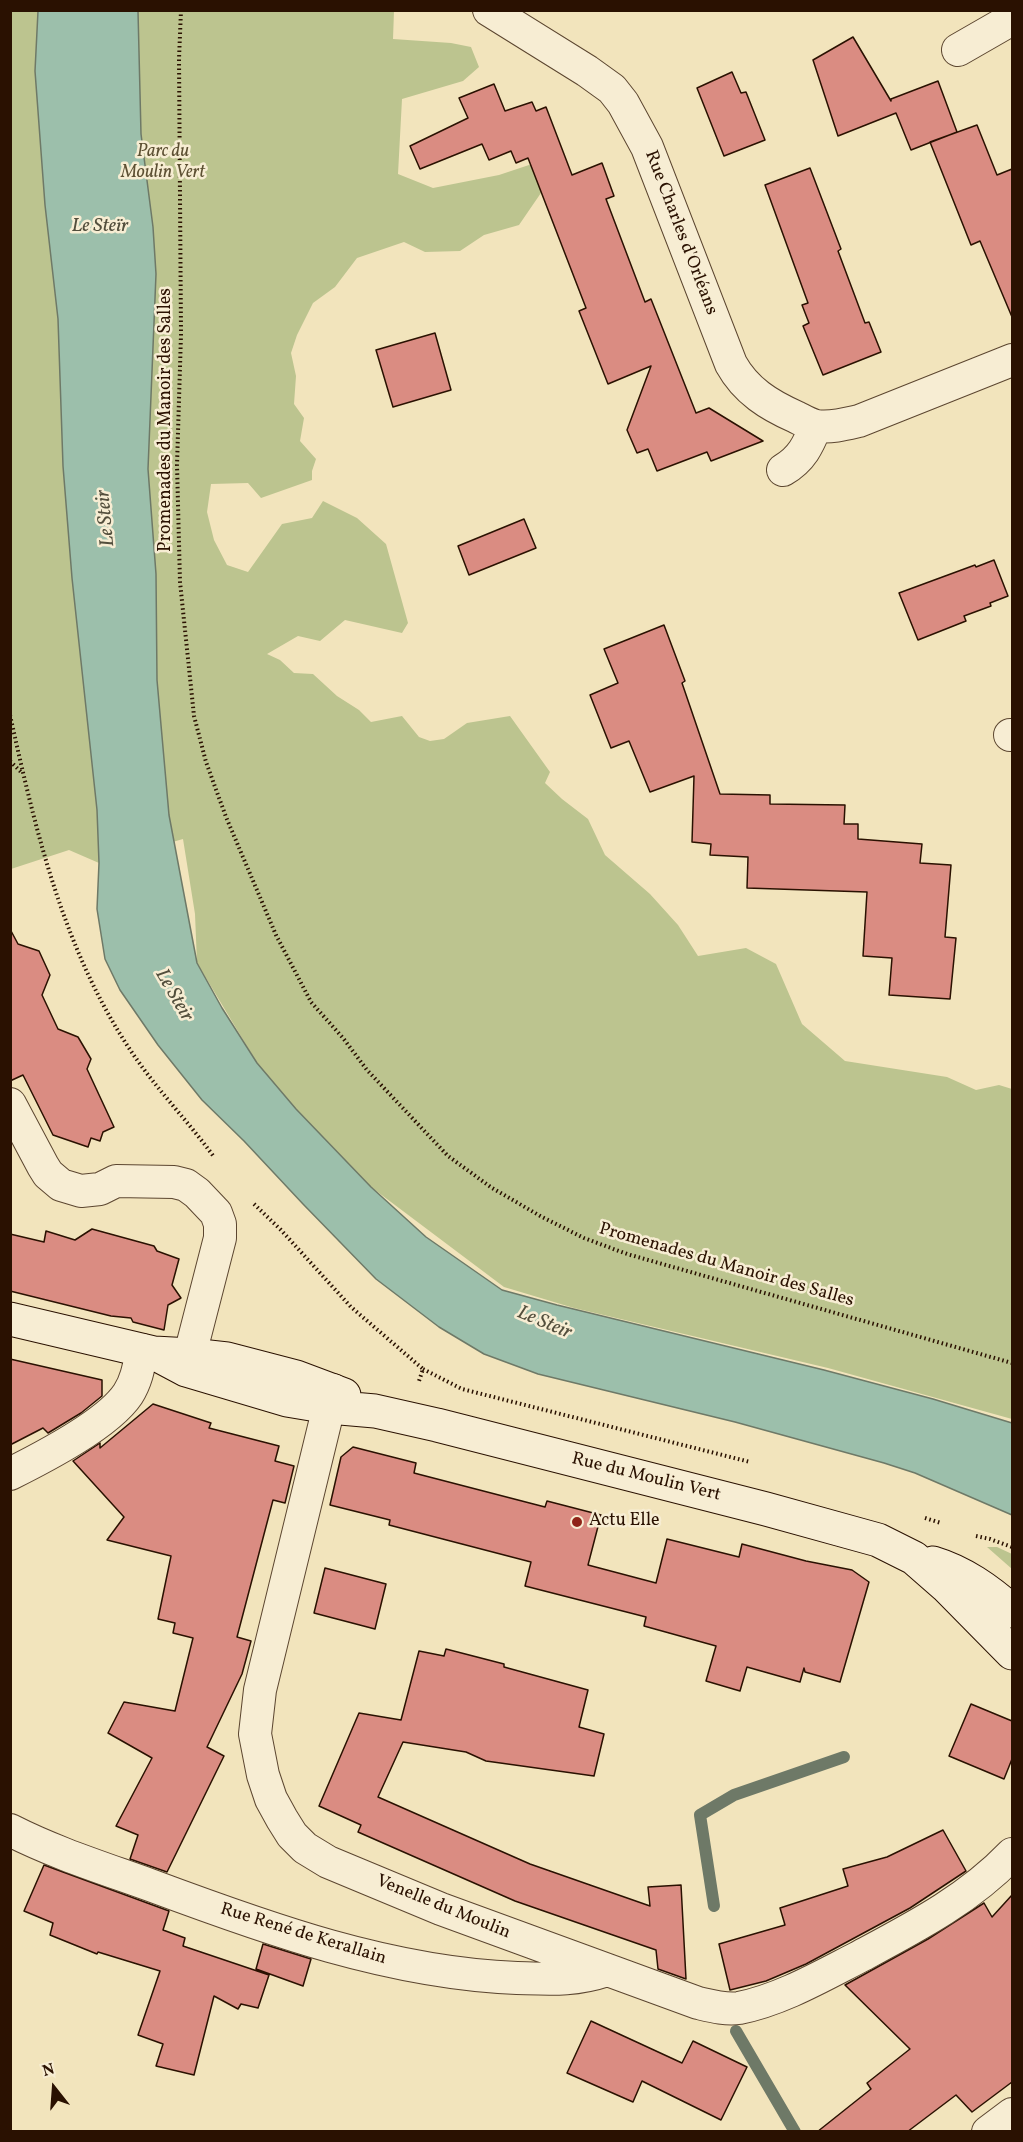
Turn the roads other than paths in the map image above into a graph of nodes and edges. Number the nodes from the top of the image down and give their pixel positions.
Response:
1 (489, 10) edge
2 (1012, 19) edge
3 (958, 50) dead end
4 (1012, 360) edge
5 (816, 426) junction
6 (783, 470) dead end
7 (10, 1104) edge
8 (10, 1319) edge
9 (148, 1352) junction
10 (188, 1362) junction
11 (331, 1398) junction
12 (10, 1474) edge
13 (914, 1558) junction
14 (1012, 1611) edge
15 (1012, 1653) edge
16 (10, 1830) edge
17 (1012, 1854) edge
18 (607, 1970) junction
19 (1012, 2114) edge
20 (987, 2132) edge

1 - 5 street, Rue Charles d'Orléans
2 - 3 street
4 - 5 street
5 - 6 street
7 - 10 street
8 - 9 main road, Rue du Moulin Vert
9 - 10 main road, Rue du Moulin Vert
9 - 12 street
10 - 11 main road, Rue du Moulin Vert
11 - 13 main road, Rue du Moulin Vert
11 - 18 street, Venelle du Moulin
13 - 14 main road, Rue du Moulin Vert
13 - 15 main road, Rue du Moulin Vert
16 - 18 street, Rue René de Kerallain
17 - 18 street, Venelle du Moulin
19 - 20 street

